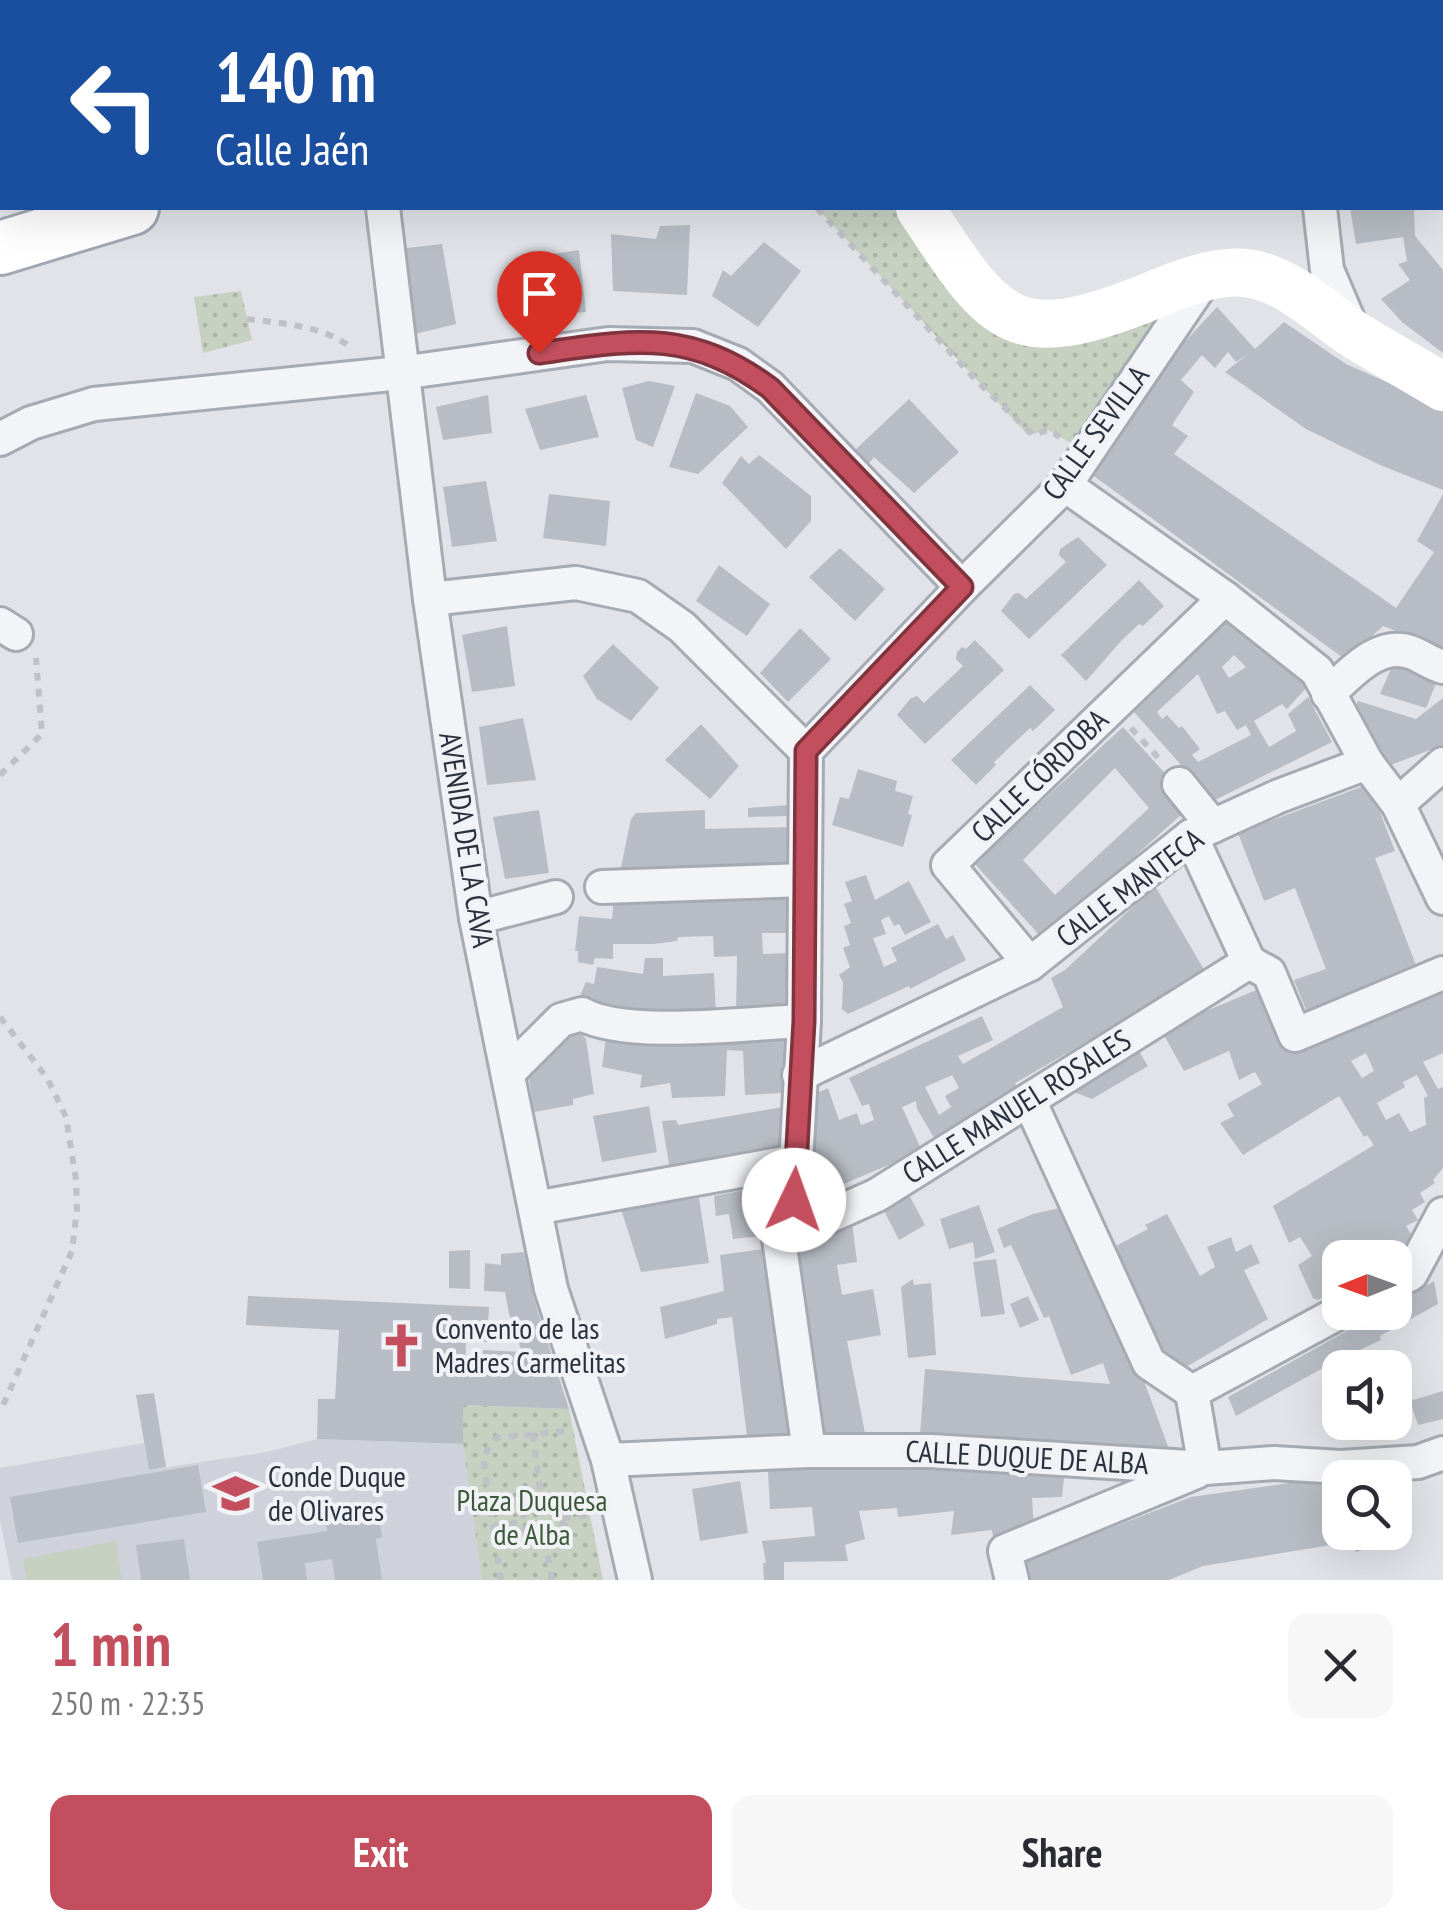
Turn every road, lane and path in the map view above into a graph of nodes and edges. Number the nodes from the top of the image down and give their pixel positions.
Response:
1 (125, 210) edge
2 (383, 210) edge
3 (820, 210) edge
4 (1320, 210) edge
5 (934, 221) edge
6 (0, 248) edge
7 (1206, 277) junction
8 (247, 320) dead end
9 (1355, 335) junction
10 (402, 373) junction
11 (356, 377) junction
12 (1443, 387) edge
13 (1034, 434) dead end
14 (0, 440) edge
15 (1065, 485) junction
16 (962, 587) junction
17 (1225, 598) junction
18 (430, 599) junction
19 (8, 629) edge
20 (1443, 667) edge
21 (1328, 694) junction
22 (1122, 717) junction
23 (806, 751) junction
24 (1367, 763) junction
25 (1443, 764) edge
26 (0, 775) edge
27 (1179, 784) joint
28 (1398, 804) junction
29 (1202, 831) junction
30 (804, 880) junction
31 (602, 887) dead end
32 (556, 896) dead end
33 (1443, 898) edge
34 (476, 918) junction
35 (1249, 962) junction
36 (1030, 964) junction
37 (1443, 973) edge
38 (0, 1017) edge
39 (804, 1021) junction
40 (508, 1073) junction
41 (799, 1075) junction
42 (1029, 1100) junction
43 (796, 1161) junction
44 (534, 1208) junction
45 (1443, 1214) edge
46 (788, 1235) junction
47 (1412, 1272) edge
48 (1322, 1322) edge
49 (1192, 1392) junction
50 (0, 1412) edge
51 (598, 1428) junction
52 (533, 1434) junction
53 (809, 1451) junction
54 (1443, 1453) edge
55 (608, 1460) junction
56 (1205, 1468) junction
57 (541, 1500) junction
58 (523, 1522) junction
59 (494, 1526) junction
60 (545, 1540) junction
61 (501, 1580) edge
62 (552, 1580) edge
63 (635, 1580) edge
64 (1012, 1580) edge

1 - 6 main road
2 - 10 street, AVENIDA DE LA CAVA
3 - 13 path
4 - 9 street
5 - 7 street
7 - 9 street
7 - 15 street, CALLE SEVILLA
8 - 11 path
9 - 12 street
10 - 11 street
10 - 16 street
10 - 18 street, AVENIDA DE LA CAVA
11 - 14 street
15 - 16 street, CALLE SEVILLA
15 - 17 street
16 - 23 street, CALLE SEVILLA
17 - 21 street
17 - 22 street, CALLE CÓRDOBA
18 - 23 street
18 - 34 street, AVENIDA DE LA CAVA
19 - 26 path
20 - 21 street
21 - 24 street
22 - 27 path
22 - 36 street, CALLE CÓRDOBA
23 - 30 street
24 - 28 street
24 - 29 street, CALLE MANTECA
25 - 28 street
27 - 29 street
28 - 33 street
29 - 35 street
29 - 36 street, CALLE MANTECA
30 - 31 street
30 - 39 street
32 - 34 street
34 - 40 street, AVENIDA DE LA CAVA
35 - 37 street
35 - 42 street, CALLE MANUEL ROSALES
36 - 41 street, CALLE MANTECA
38 - 50 path
39 - 40 street
39 - 41 street
40 - 44 street, AVENIDA DE LA CAVA
41 - 43 street
42 - 46 street, CALLE MANUEL ROSALES
42 - 49 street
43 - 44 street
43 - 46 street
44 - 51 street, AVENIDA DE LA CAVA
45 - 47 street
46 - 53 street
48 - 49 street
49 - 56 street
51 - 52 path
51 - 55 street, AVENIDA DE LA CAVA
52 - 57 path
52 - 59 path
53 - 55 street, CALLE DUQUE DE ALBA
53 - 56 street, CALLE DUQUE DE ALBA
54 - 56 street, CALLE DUQUE DE ALBA
55 - 63 street, AVENIDA DE LA CAVA
56 - 64 street
57 - 58 path
57 - 60 path
58 - 59 path
58 - 60 path
59 - 61 path
60 - 62 path

